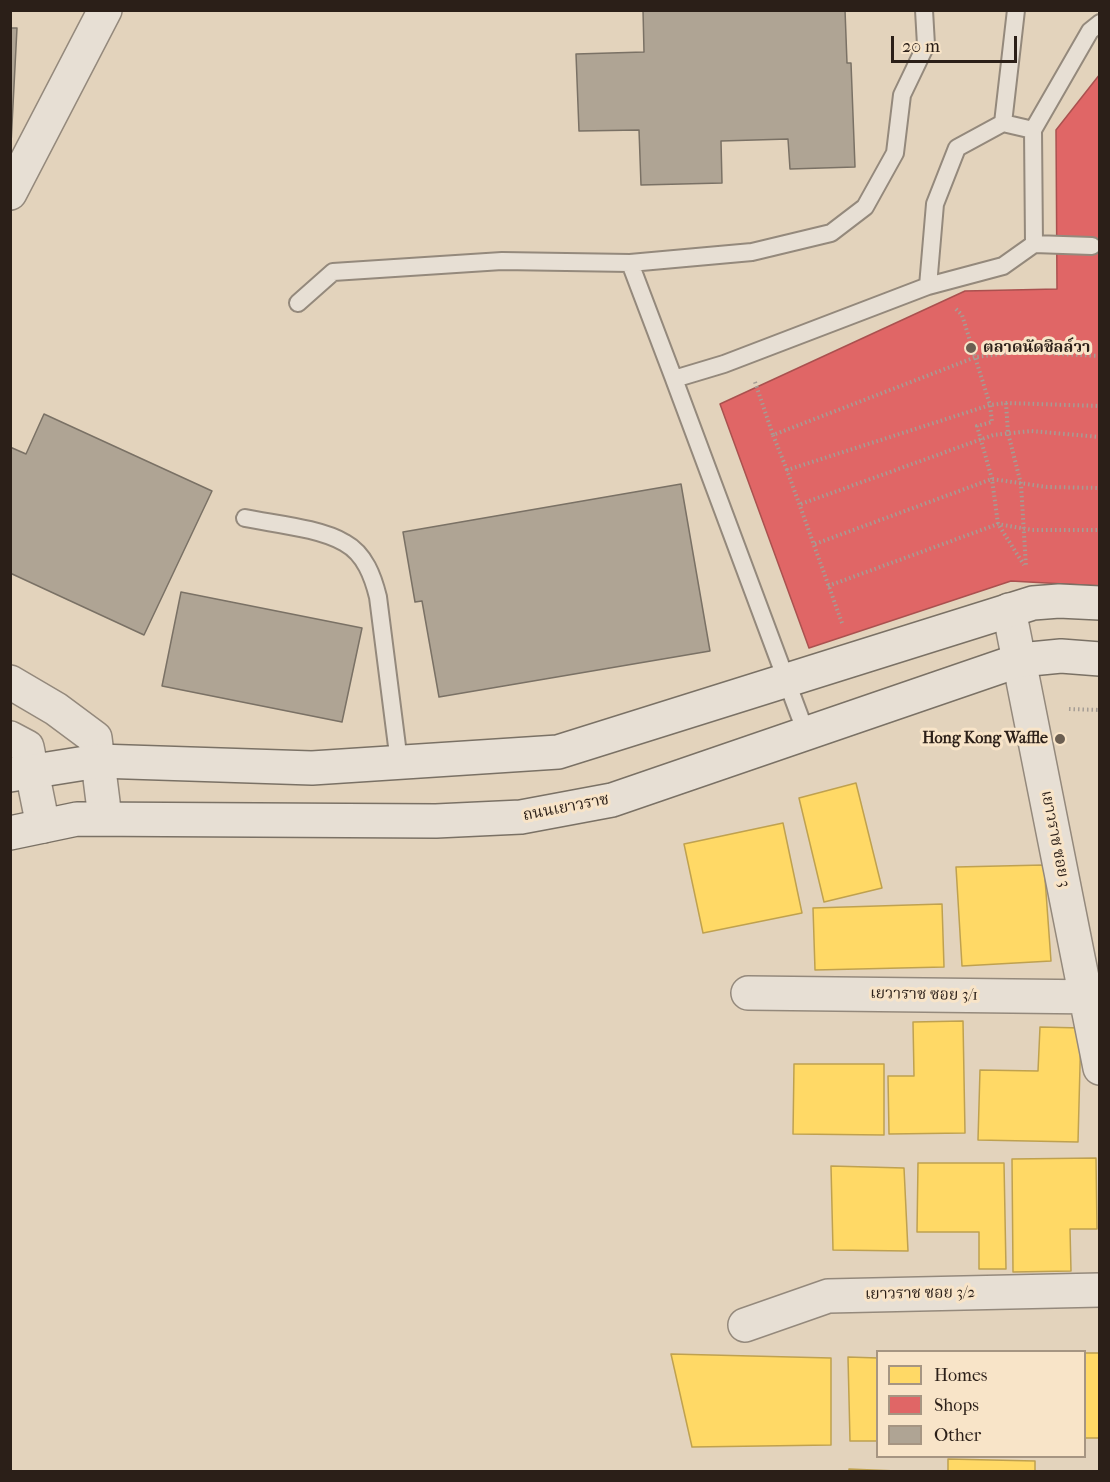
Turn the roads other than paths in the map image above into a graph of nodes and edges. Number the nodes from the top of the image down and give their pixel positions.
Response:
1 (105, 10) edge
2 (924, 10) edge
3 (1016, 10) edge
4 (1100, 23) edge
5 (1004, 123) junction
6 (1033, 130) junction
7 (10, 193) edge
8 (1034, 244) junction
9 (1092, 246) dead end
10 (630, 263) junction
11 (928, 286) junction
12 (298, 303) dead end
13 (674, 379) junction
14 (245, 518) dead end
15 (1100, 603) edge
16 (1009, 610) junction
17 (1100, 658) edge
18 (1020, 660) junction
19 (788, 681) junction
20 (10, 682) edge
21 (806, 733) junction
22 (10, 738) edge
23 (98, 761) junction
24 (399, 762) junction
25 (21, 772) edge
26 (105, 818) junction
27 (43, 826) junction
28 (10, 833) edge
29 (748, 993) dead end
30 (1092, 997) edge
31 (1100, 1068) edge
32 (1100, 1290) edge
33 (745, 1325) dead end

1 - 7 main road
2 - 10 lane
3 - 5 lane
4 - 6 lane
5 - 6 lane
5 - 11 lane
6 - 8 lane
8 - 9 lane
8 - 11 lane
10 - 12 lane
10 - 13 lane
11 - 13 lane
13 - 19 lane
14 - 24 lane
15 - 16 main road
16 - 18 main road, เยาวราช ซอย 3
16 - 19 main road
17 - 18 main road, ถนนเยาวราช
18 - 21 main road, ถนนเยาวราช
18 - 30 main road, เยาวราช ซอย 3
19 - 21 lane
19 - 24 main road
20 - 23 main road
21 - 26 main road, ถนนเยาวราช
22 - 25 main road
23 - 24 main road
23 - 25 main road
23 - 26 main road
25 - 27 main road
26 - 27 main road, ถนนเยาวราช
27 - 28 main road, ถนนเยาวราช
29 - 30 main road, เยวาราช ซอย 3/1
30 - 31 main road, เยาวราช ซอย 3
32 - 33 main road, เยาวราช ซอย 3/2

